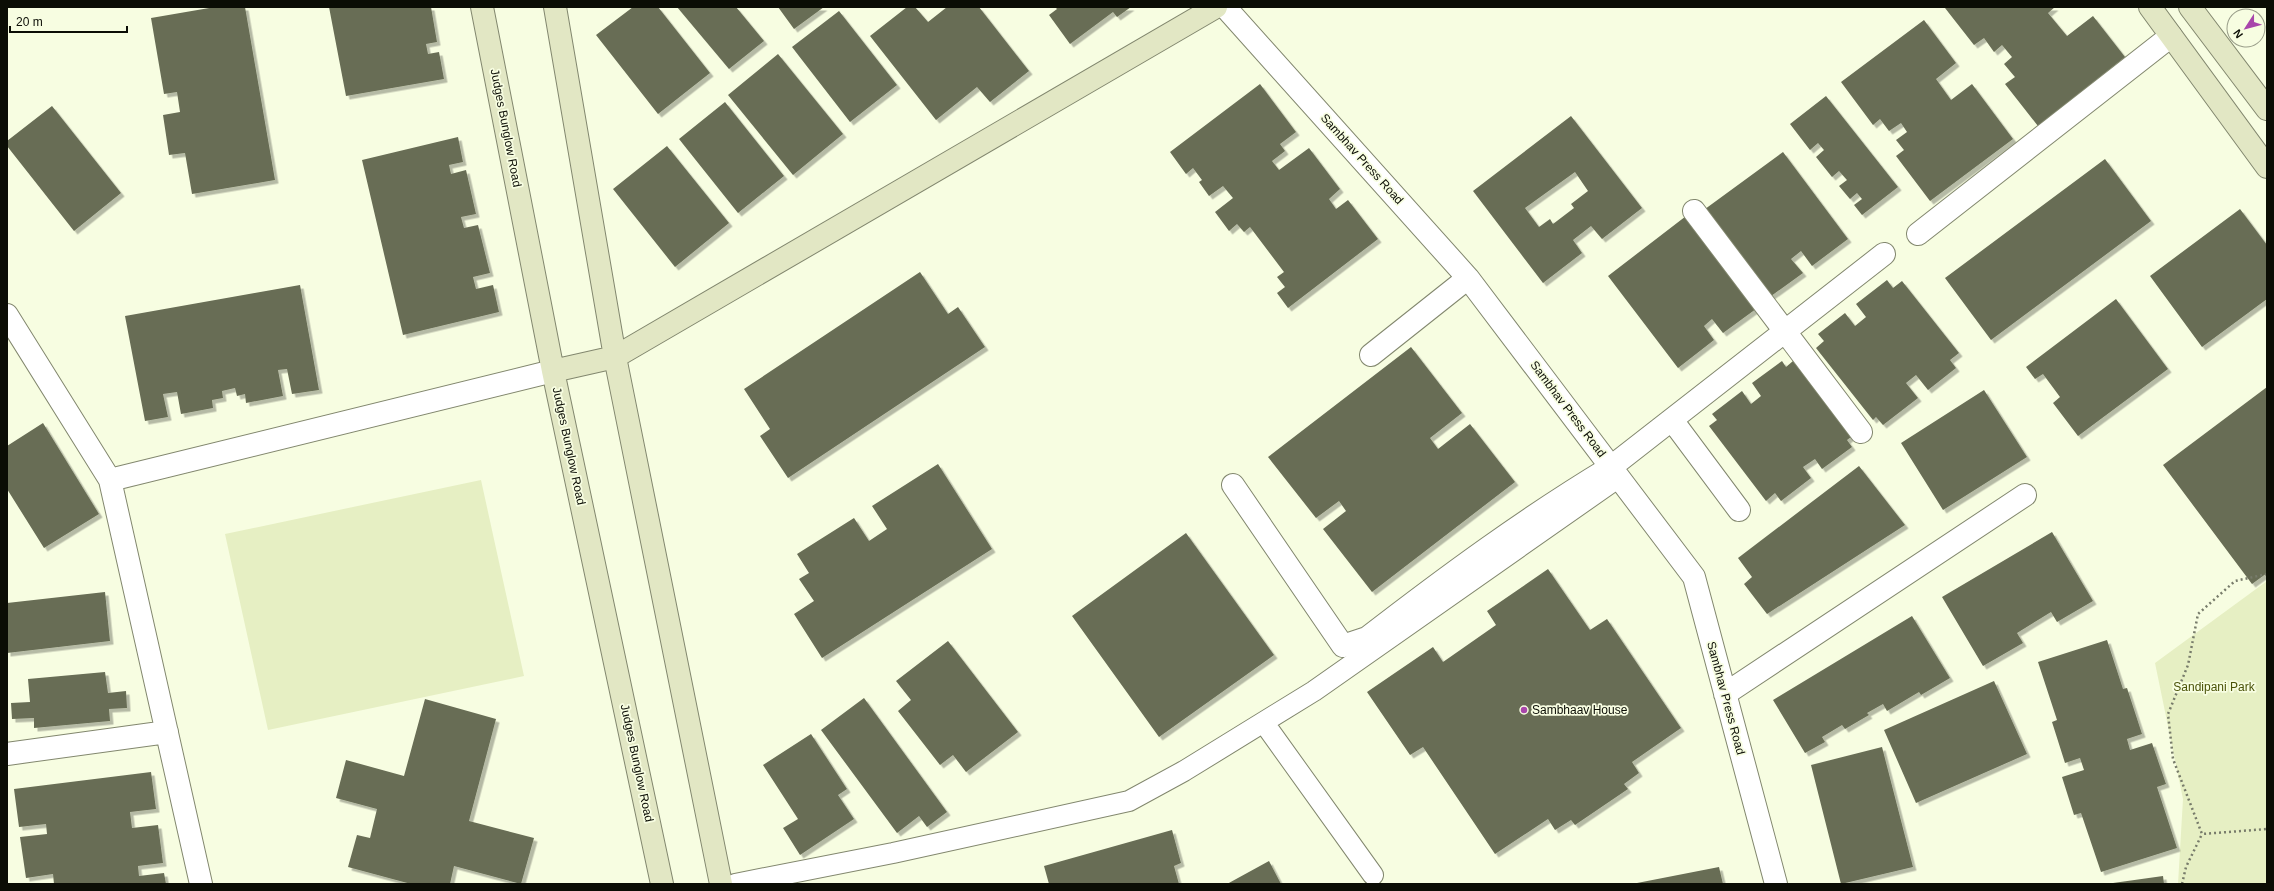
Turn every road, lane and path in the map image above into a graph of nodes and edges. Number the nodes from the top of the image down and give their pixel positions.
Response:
1 (482, 7) edge
2 (555, 7) edge
3 (1216, 7) edge
4 (1225, 7) edge
5 (2150, 7) edge
6 (2190, 7) edge
7 (2171, 36) junction
8 (2267, 109) edge
9 (2267, 167) edge
10 (1694, 211) dead end
11 (1918, 234) dead end
12 (1884, 254) dead end
13 (1468, 278) junction
14 (7, 315) edge
15 (1784, 332) junction
16 (1371, 355) dead end
17 (615, 357) junction
18 (553, 371) junction
19 (1672, 420) junction
20 (1861, 432) dead end
21 (1615, 472) junction
22 (110, 480) junction
23 (1233, 485) dead end
24 (2025, 495) dead end
25 (1739, 510) dead end
26 (2267, 574) edge
27 (1725, 694) junction
28 (1264, 723) junction
29 (167, 732) junction
30 (7, 754) edge
31 (2267, 829) edge
32 (2202, 834) junction
33 (1373, 875) dead end
34 (201, 884) edge
35 (662, 884) edge
36 (721, 884) edge
37 (734, 884) edge
38 (1776, 884) edge
39 (2182, 884) edge

1 - 18 main road, Judges Bunglow Road
2 - 17 main road
3 - 17 main road
4 - 13 street, Sambhav Press Road
5 - 7 main road
6 - 8 main road
7 - 9 main road
7 - 11 street
10 - 15 street
12 - 15 street
13 - 16 street
13 - 21 street, Sambhav Press Road
14 - 22 street
15 - 19 street
15 - 20 street
17 - 18 main road
17 - 36 main road
18 - 22 street
18 - 35 main road, Judges Bunglow Road
19 - 21 street
19 - 25 street
21 - 23 street
21 - 27 street, Sambhav Press Road
21 - 28 lane
22 - 29 street
24 - 27 street
26 - 32 path
27 - 38 street, Sambhav Press Road
28 - 33 lane
28 - 37 lane
29 - 30 street
29 - 34 street
31 - 32 path
32 - 39 path

